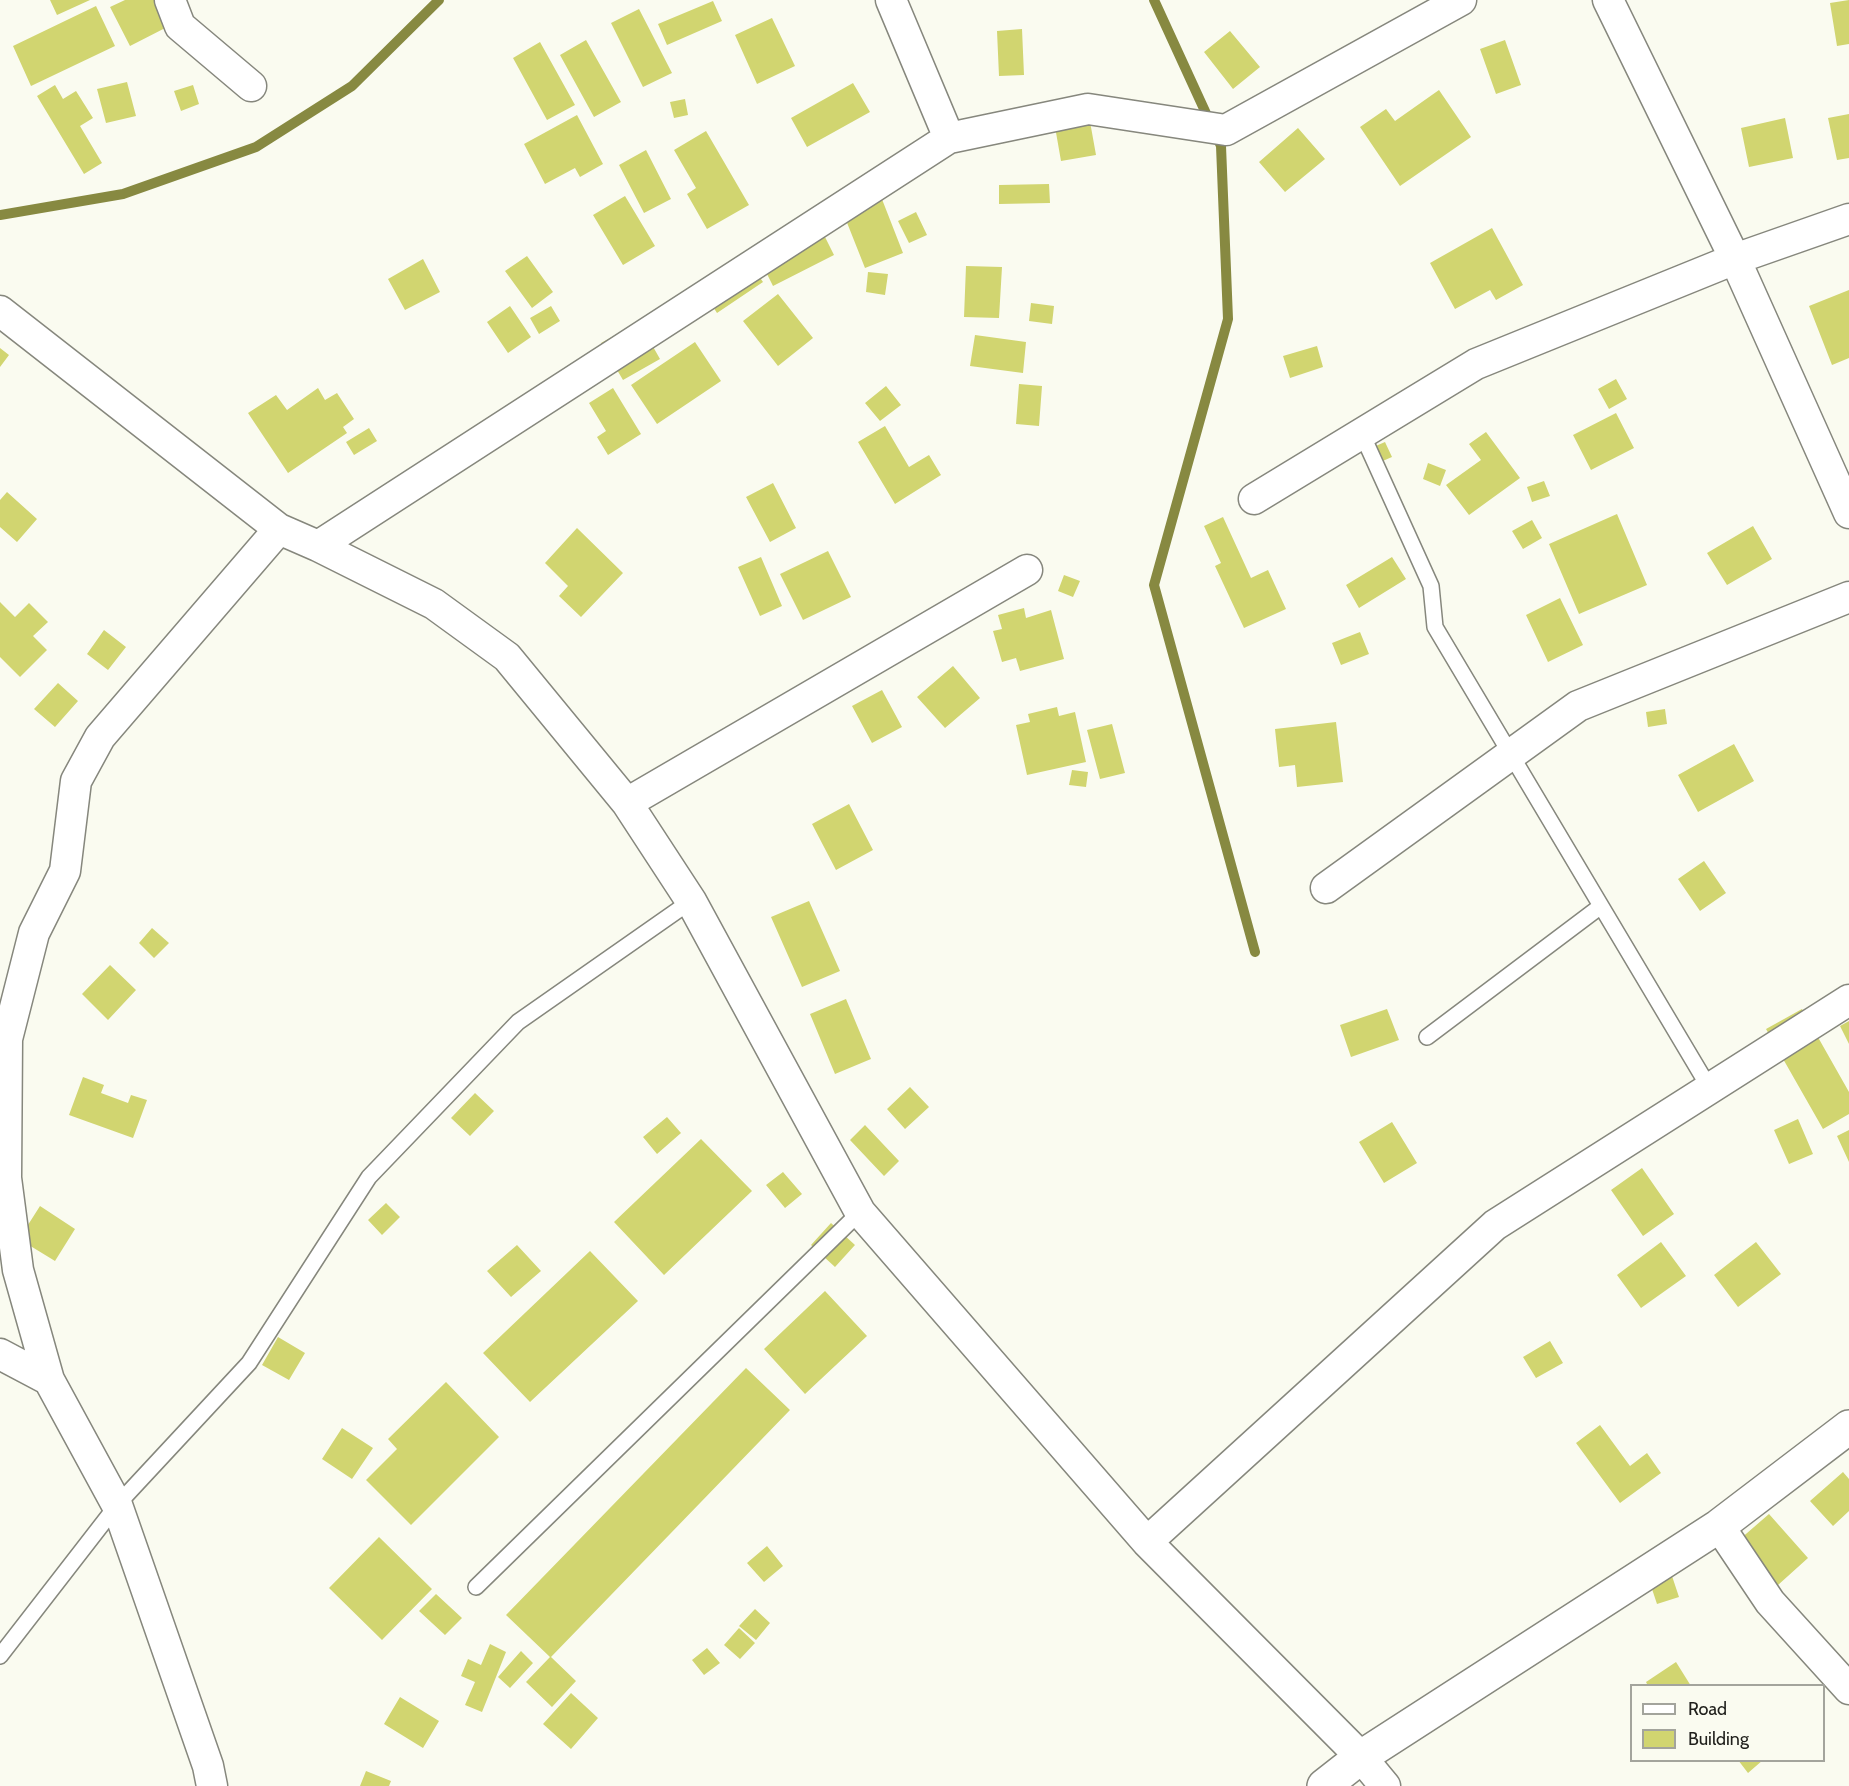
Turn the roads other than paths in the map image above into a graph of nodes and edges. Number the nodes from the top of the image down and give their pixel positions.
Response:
1 (170, 0) edge
2 (891, 0) edge
3 (1461, 0) edge
4 (1608, 0) edge
5 (251, 86) dead end
6 (949, 138) junction
7 (1849, 219) edge
8 (1735, 259) junction
9 (0, 311) edge
10 (1362, 434) junction
11 (1254, 499) dead end
12 (1849, 513) edge
13 (279, 529) junction
14 (318, 546) junction
15 (1027, 570) dead end
16 (1849, 597) edge
17 (1511, 754) junction
18 (627, 803) junction
19 (1326, 888) dead end
20 (691, 901) junction
21 (1601, 906) junction
22 (1849, 1000) edge
23 (3, 1037) edge
24 (1427, 1037) dead end
25 (1710, 1089) junction
26 (860, 1212) junction
27 (0, 1354) edge
28 (49, 1380) junction
29 (1849, 1427) edge
30 (117, 1505) junction
31 (1719, 1526) junction
32 (1147, 1542) junction
33 (476, 1587) dead end
34 (0, 1656) edge
35 (1849, 1689) edge
36 (1361, 1757) junction
37 (212, 1786) edge
38 (1324, 1786) edge
39 (1385, 1786) edge

1 - 5 street
2 - 6 street
3 - 6 street
4 - 8 street
6 - 14 street
7 - 8 street
8 - 10 street
8 - 12 street
9 - 13 street
10 - 11 street
10 - 17 lane
13 - 14 street
13 - 23 street
14 - 18 street
15 - 18 street
16 - 17 street
17 - 19 street
17 - 21 lane
18 - 20 street
20 - 26 street
20 - 30 lane
21 - 24 lane
21 - 25 lane
22 - 25 street
23 - 28 street
25 - 32 street
26 - 32 street
26 - 33 lane
27 - 28 street
28 - 30 street
29 - 31 street
30 - 34 lane
30 - 37 street
31 - 35 street
31 - 36 street
32 - 36 street
36 - 38 street
36 - 39 street

